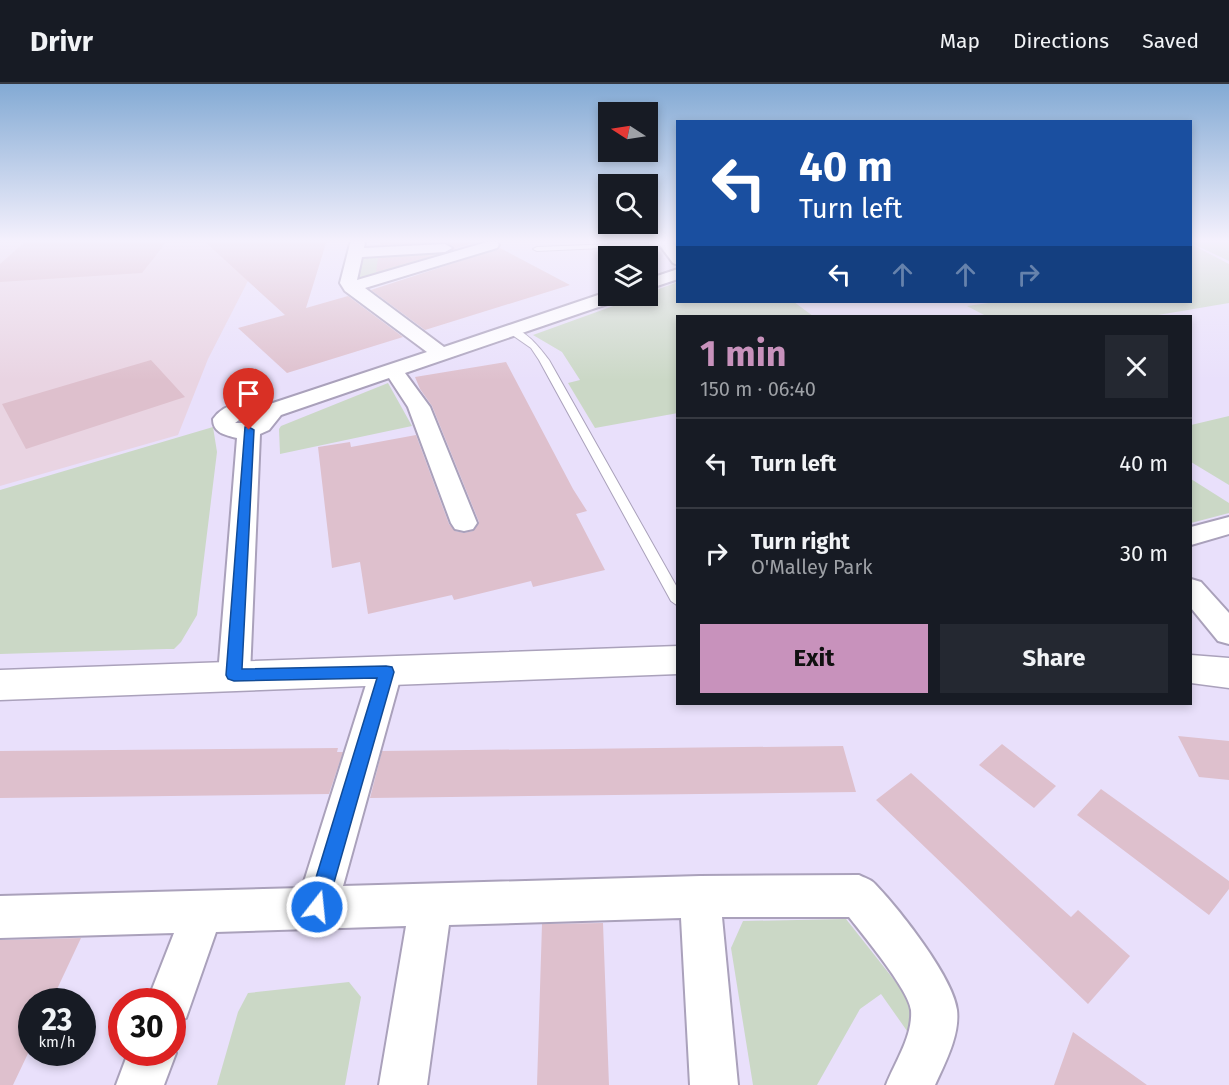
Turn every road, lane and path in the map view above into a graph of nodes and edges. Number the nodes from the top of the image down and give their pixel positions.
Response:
1 (351, 287) edge
2 (598, 301) edge
3 (511, 330) junction
4 (440, 353) junction
5 (393, 369) junction
6 (464, 523) dead end
7 (1229, 525) edge
8 (1192, 536) edge
9 (1192, 590) edge
10 (676, 597) edge
11 (1229, 633) edge
12 (676, 660) edge
13 (1192, 669) edge
14 (386, 672) junction
15 (1229, 673) edge
16 (234, 675) junction
17 (0, 686) edge
18 (700, 897) junction
19 (431, 903) junction
20 (317, 907) junction
21 (203, 910) junction
22 (0, 917) edge
23 (175, 988) edge
24 (147, 1066) edge
25 (140, 1085) edge
26 (403, 1085) edge
27 (714, 1085) edge
28 (910, 1085) edge

1 - 4 street
2 - 3 street
3 - 4 street
3 - 10 lane
4 - 5 street
5 - 6 street
5 - 16 street
7 - 8 street
9 - 11 street
12 - 14 main road
13 - 15 main road
14 - 16 main road
14 - 20 street
16 - 17 main road
18 - 19 street
18 - 27 street
18 - 28 street
19 - 20 street
19 - 26 street
20 - 21 street
21 - 22 street
21 - 23 street
24 - 25 street

